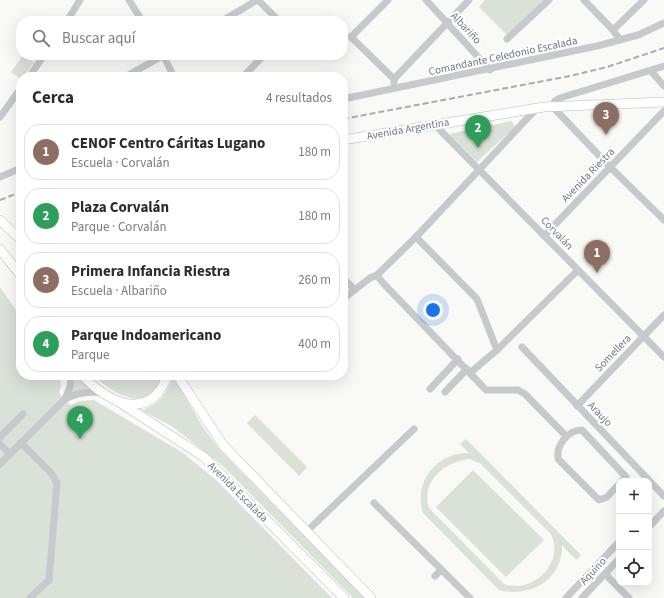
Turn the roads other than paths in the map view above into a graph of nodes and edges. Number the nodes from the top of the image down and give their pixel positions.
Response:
1 (80, 0) edge
2 (130, 0) edge
3 (257, 0) edge
4 (388, 0) edge
5 (426, 0) edge
6 (469, 0) edge
7 (549, 0) edge
8 (584, 0) edge
9 (644, 0) edge
10 (69, 16) edge
11 (139, 16) edge
12 (230, 16) edge
13 (274, 16) edge
14 (664, 23) edge
15 (447, 24) junction
16 (613, 30) junction
17 (351, 37) joint
18 (507, 39) dead end
19 (620, 40) junction
20 (40, 60) edge
21 (154, 60) edge
22 (166, 60) edge
23 (259, 60) edge
24 (664, 66) edge
25 (490, 70) junction
26 (651, 71) junction
27 (32, 72) edge
28 (134, 72) edge
29 (172, 72) edge
30 (248, 72) edge
31 (394, 79) junction
32 (664, 86) edge
33 (393, 90) junction
34 (16, 94) edge
35 (348, 98) edge
36 (664, 102) edge
37 (552, 106) junction
38 (2, 108) edge
39 (537, 108) junction
40 (664, 111) edge
41 (0, 116) edge
42 (434, 124) junction
43 (348, 139) edge
44 (479, 168) junction
45 (611, 168) junction
46 (16, 170) edge
47 (0, 176) edge
48 (0, 220) edge
49 (664, 220) edge
50 (16, 235) edge
51 (544, 236) junction
52 (416, 237) junction
53 (0, 249) edge
54 (16, 270) edge
55 (578, 270) junction
56 (377, 275) junction
57 (348, 283) edge
58 (354, 290) junction
59 (348, 295) edge
60 (664, 316) edge
61 (644, 337) junction
62 (522, 347) dead end
63 (497, 350) junction
64 (664, 357) edge
65 (458, 359) junction
66 (469, 371) junction
67 (71, 380) edge
68 (88, 380) edge
69 (165, 380) edge
70 (180, 380) edge
71 (430, 389) dead end
72 (445, 392) dead end
73 (103, 393) junction
74 (65, 399) junction
75 (119, 402) junction
76 (577, 406) junction
77 (23, 414) dead end
78 (414, 429) dead end
79 (566, 436) junction
80 (0, 437) edge
81 (21, 443) junction
82 (0, 444) edge
83 (10, 454) junction
84 (0, 464) edge
85 (624, 478) edge
86 (616, 487) edge
87 (664, 496) edge
88 (374, 503) dead end
89 (664, 511) edge
90 (652, 524) edge
91 (306, 532) junction
92 (616, 545) edge
93 (616, 562) edge
94 (441, 570) junction
95 (605, 574) junction
96 (435, 576) dead end
97 (30, 598) edge
98 (344, 598) edge
99 (372, 598) edge
100 (470, 598) edge
101 (566, 598) edge
102 (582, 598) edge
103 (629, 598) edge

1 - 10 street
2 - 11 street
3 - 12 street
3 - 13 street
4 - 17 street
5 - 15 street, Albariño
6 - 15 street
7 - 18 street
8 - 16 street
9 - 16 street
14 - 19 street, Comandante Celedonio Escalada
15 - 25 street, Albariño
15 - 31 street
16 - 19 street
17 - 31 street
19 - 25 street, Comandante Celedonio Escalada
20 - 27 street
21 - 28 street
22 - 29 street
23 - 30 street
24 - 26 street
25 - 33 street, Comandante Celedonio Escalada
26 - 32 street
26 - 37 street
31 - 33 street
33 - 35 street, Comandante Celedonio Escalada
34 - 38 street
36 - 37 main road, Avenida Argentina
37 - 39 main road, Avenida Argentina
37 - 45 street
38 - 41 street
39 - 42 main road, Avenida Argentina
39 - 44 street
40 - 45 street, Avenida Riestra
42 - 43 main road, Avenida Argentina
42 - 44 street, Corvalán
44 - 51 street, Corvalán
44 - 52 street
45 - 49 street
45 - 51 street, Avenida Riestra
46 - 47 street
48 - 50 main road
51 - 55 street, Corvalán
52 - 56 street
52 - 63 street
53 - 54 main road
55 - 61 street, Corvalán
55 - 63 street
56 - 58 street
56 - 65 street
57 - 58 street
58 - 59 street
60 - 61 street, Somellera
61 - 64 street, Corvalán
61 - 76 street, Somellera
62 - 76 street, Araujo
63 - 66 street
65 - 66 street
65 - 71 street
66 - 72 street
66 - 79 street
67 - 74 street
68 - 73 main road, Avenida Escalada
69 - 75 main road
70 - 91 main road, Avenida Escalada
73 - 74 street
73 - 75 main road, Avenida Escalada
74 - 81 street
75 - 98 main road, Avenida Escalada
76 - 87 street, Araujo
77 - 80 street
78 - 91 street
79 - 85 street
79 - 86 street
81 - 83 street
81 - 97 street
82 - 83 street
83 - 84 street
88 - 94 street
89 - 90 street
91 - 99 main road, Avenida Escalada
92 - 101 street
93 - 95 street, Aquino
94 - 96 street
94 - 100 street
95 - 102 street, Aquino
95 - 103 street

